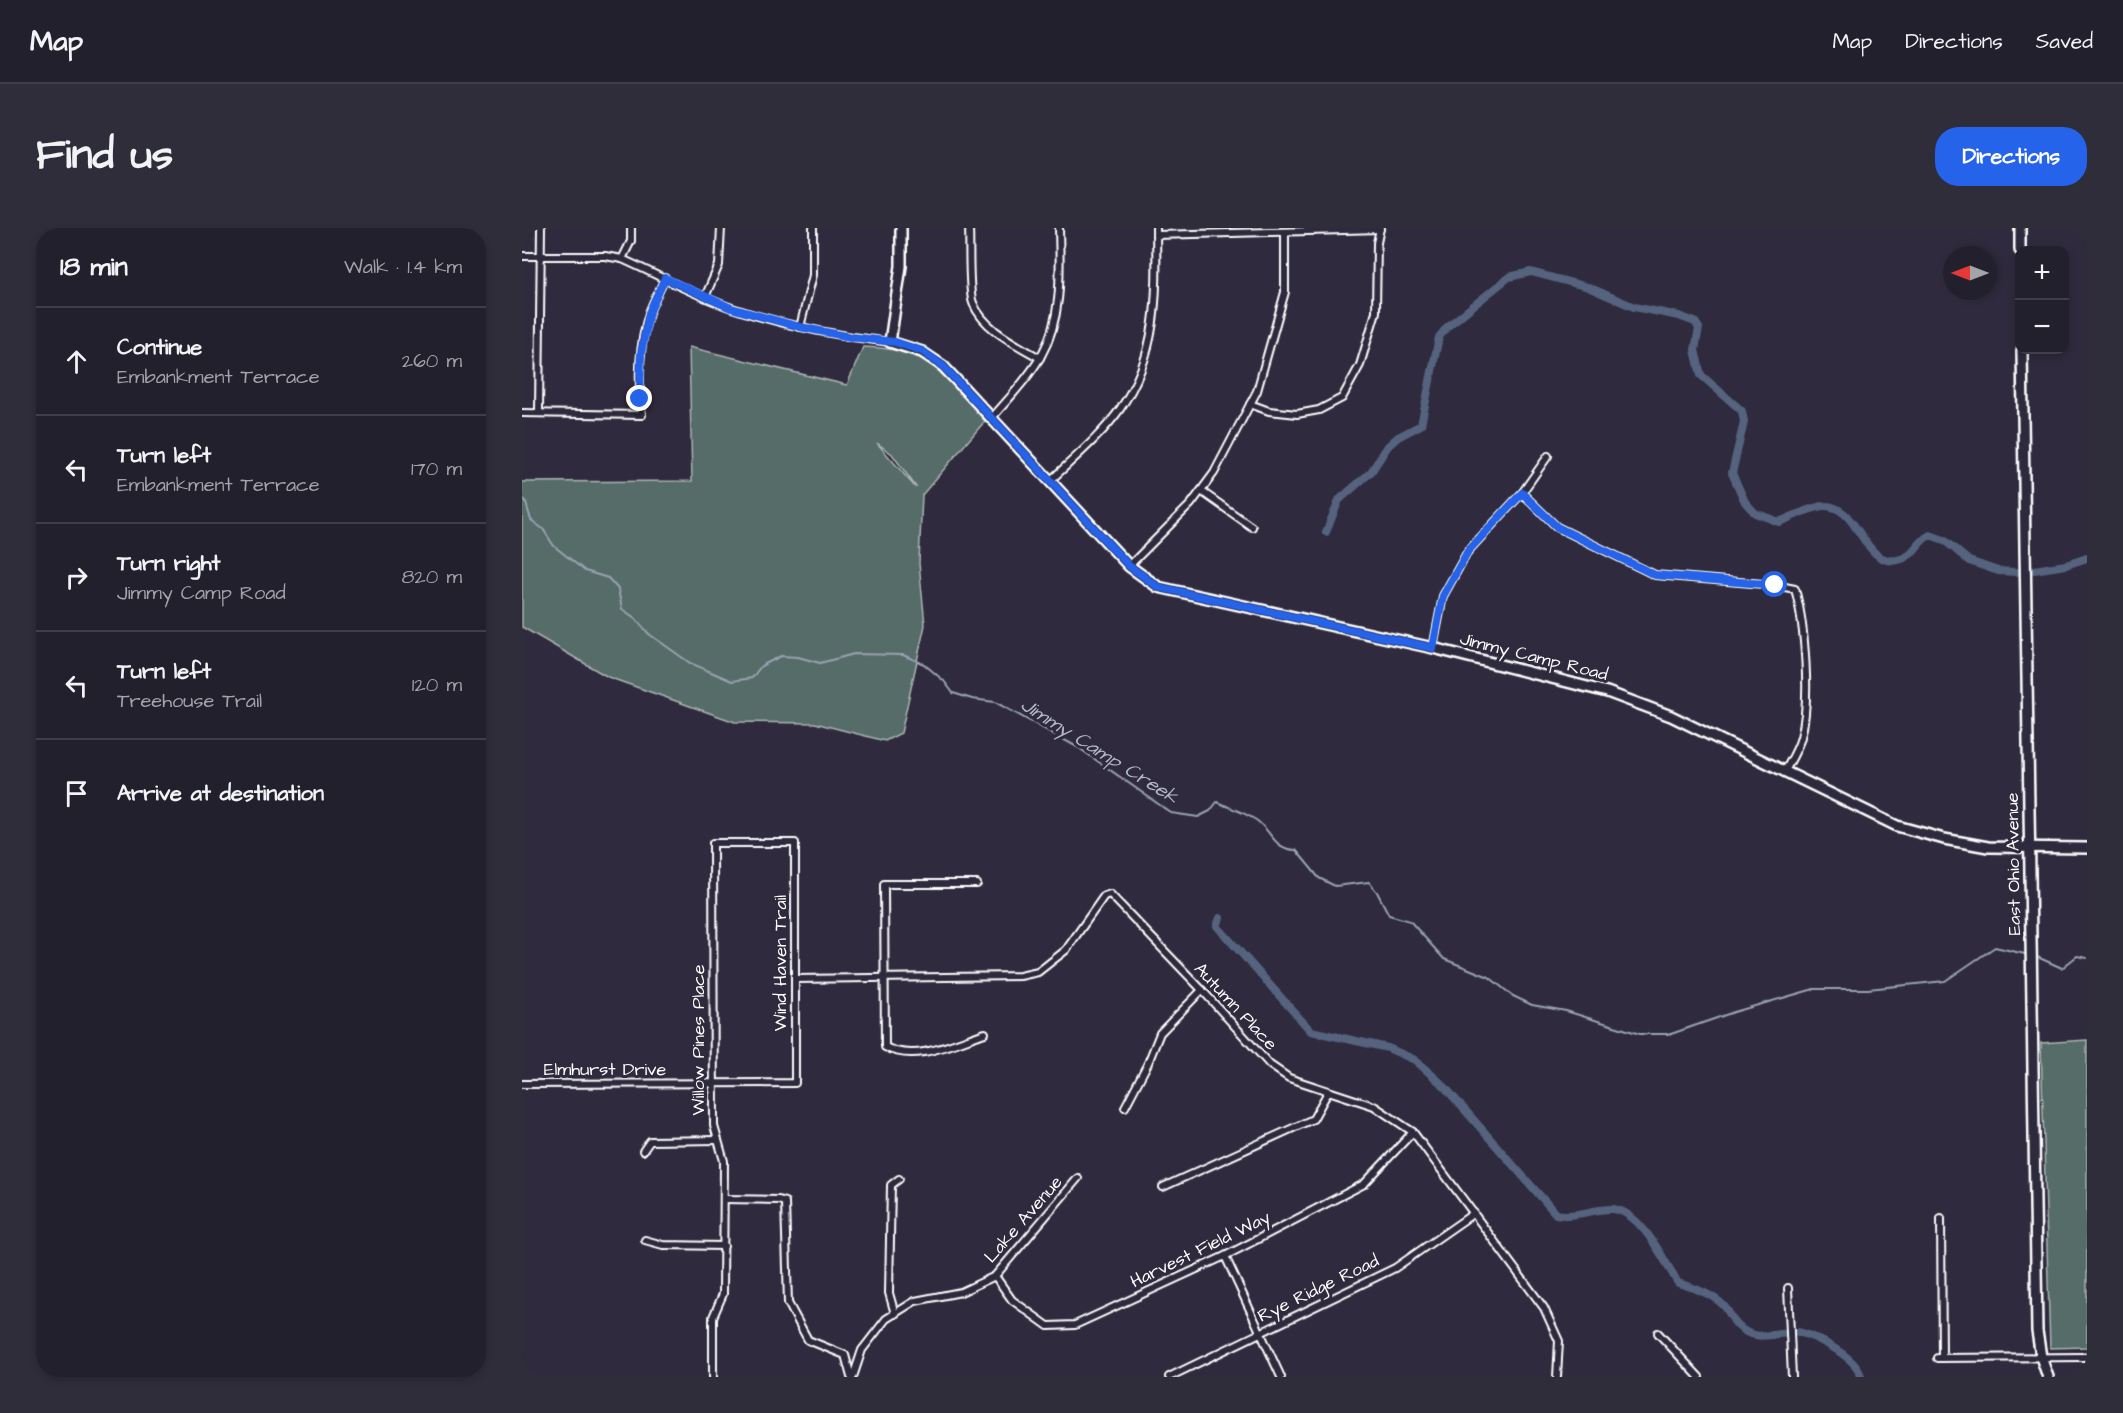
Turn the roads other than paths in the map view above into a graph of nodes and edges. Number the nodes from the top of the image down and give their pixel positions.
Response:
1 (542, 228) edge
2 (631, 228) edge
3 (721, 228) edge
4 (813, 228) edge
5 (901, 228) edge
6 (969, 228) edge
7 (1059, 228) edge
8 (1380, 228) edge
9 (2020, 228) edge
10 (1156, 231) edge
11 (1285, 232) junction
12 (2020, 246) edge
13 (522, 256) edge
14 (540, 256) junction
15 (622, 259) junction
16 (665, 278) junction
17 (705, 297) junction
18 (800, 327) junction
19 (890, 342) junction
20 (2022, 354) edge
21 (1040, 358) junction
22 (1250, 404) junction
23 (539, 412) junction
24 (522, 413) edge
25 (991, 418) junction
26 (1548, 456) dead end
27 (1050, 481) junction
28 (1201, 491) junction
29 (1522, 493) junction
30 (1252, 527) dead end
31 (1129, 566) junction
32 (1433, 648) junction
33 (1785, 771) junction
34 (795, 843) joint
35 (2087, 848) edge
36 (2029, 849) junction
37 (977, 884) dead end
38 (886, 978) junction
39 (796, 979) junction
40 (1202, 990) junction
41 (985, 1033) dead end
42 (795, 1083) joint
43 (522, 1084) edge
44 (713, 1084) junction
45 (1328, 1092) junction
46 (1125, 1107) dead end
47 (1413, 1132) junction
48 (718, 1140) junction
49 (643, 1151) dead end
50 (1078, 1178) dead end
51 (899, 1179) dead end
52 (1163, 1187) dead end
53 (724, 1200) junction
54 (1474, 1214) junction
55 (1941, 1218) dead end
56 (645, 1240) dead end
57 (724, 1246) junction
58 (1225, 1256) junction
59 (995, 1276) junction
60 (1788, 1288) dead end
61 (895, 1314) junction
62 (1658, 1333) dead end
63 (1260, 1334) junction
64 (2041, 1357) junction
65 (2087, 1357) edge
66 (713, 1377) edge
67 (852, 1377) edge
68 (1169, 1377) edge
69 (1281, 1377) edge
70 (1557, 1377) edge
71 (1699, 1377) edge
72 (1792, 1377) edge
73 (2048, 1377) edge

1 - 14 street
2 - 15 street
3 - 17 street
4 - 18 street
5 - 19 street
6 - 21 street
7 - 21 street
8 - 11 street
8 - 22 street
9 - 12 street
10 - 11 street
10 - 27 street
11 - 22 street
13 - 14 street, Jimmy Camp Road
14 - 15 street, Jimmy Camp Road
14 - 23 street
15 - 16 street, Jimmy Camp Road
16 - 17 street, Jimmy Camp Road
16 - 23 street
17 - 18 street, Jimmy Camp Road
18 - 19 street, Jimmy Camp Road
19 - 25 street, Jimmy Camp Road
20 - 36 street, East Ohio Avenue
21 - 25 street
22 - 28 street
23 - 24 street
25 - 27 street, Jimmy Camp Road
26 - 29 street
27 - 31 street, Jimmy Camp Road
28 - 30 street
28 - 31 street
29 - 32 street
29 - 33 street
31 - 32 street, Jimmy Camp Road
32 - 33 street, Jimmy Camp Road
33 - 36 street, Jimmy Camp Road
34 - 39 street, Wind Haven Trail
34 - 44 street, Willow Pines Place
35 - 36 street, Jimmy Camp Road
36 - 64 street, East Ohio Avenue
37 - 38 street
38 - 39 street, Autumn Place
38 - 40 street, Autumn Place
38 - 41 street
39 - 42 street, Wind Haven Trail
40 - 45 street, Autumn Place
40 - 46 street
42 - 44 street, Elmhurst Drive
43 - 44 street, Elmhurst Drive
44 - 48 street, Willow Pines Place
45 - 47 street, Autumn Place
45 - 52 street
47 - 54 street, Autumn Place
47 - 58 street, Harvest Field Way
48 - 49 street
48 - 53 street, Willow Pines Place
50 - 59 street, Lake Avenue
51 - 61 street
53 - 57 street, Willow Pines Place
53 - 67 street
54 - 63 street, Rye Ridge Road
54 - 70 street, Autumn Place
55 - 64 street
56 - 57 street
57 - 66 street, Willow Pines Place
58 - 59 street, Harvest Field Way
58 - 63 street
59 - 61 street, Lake Avenue
60 - 72 street
61 - 67 street, Lake Avenue
62 - 71 street
63 - 68 street, Rye Ridge Road
63 - 69 street
64 - 65 street
64 - 73 street, East Ohio Avenue

